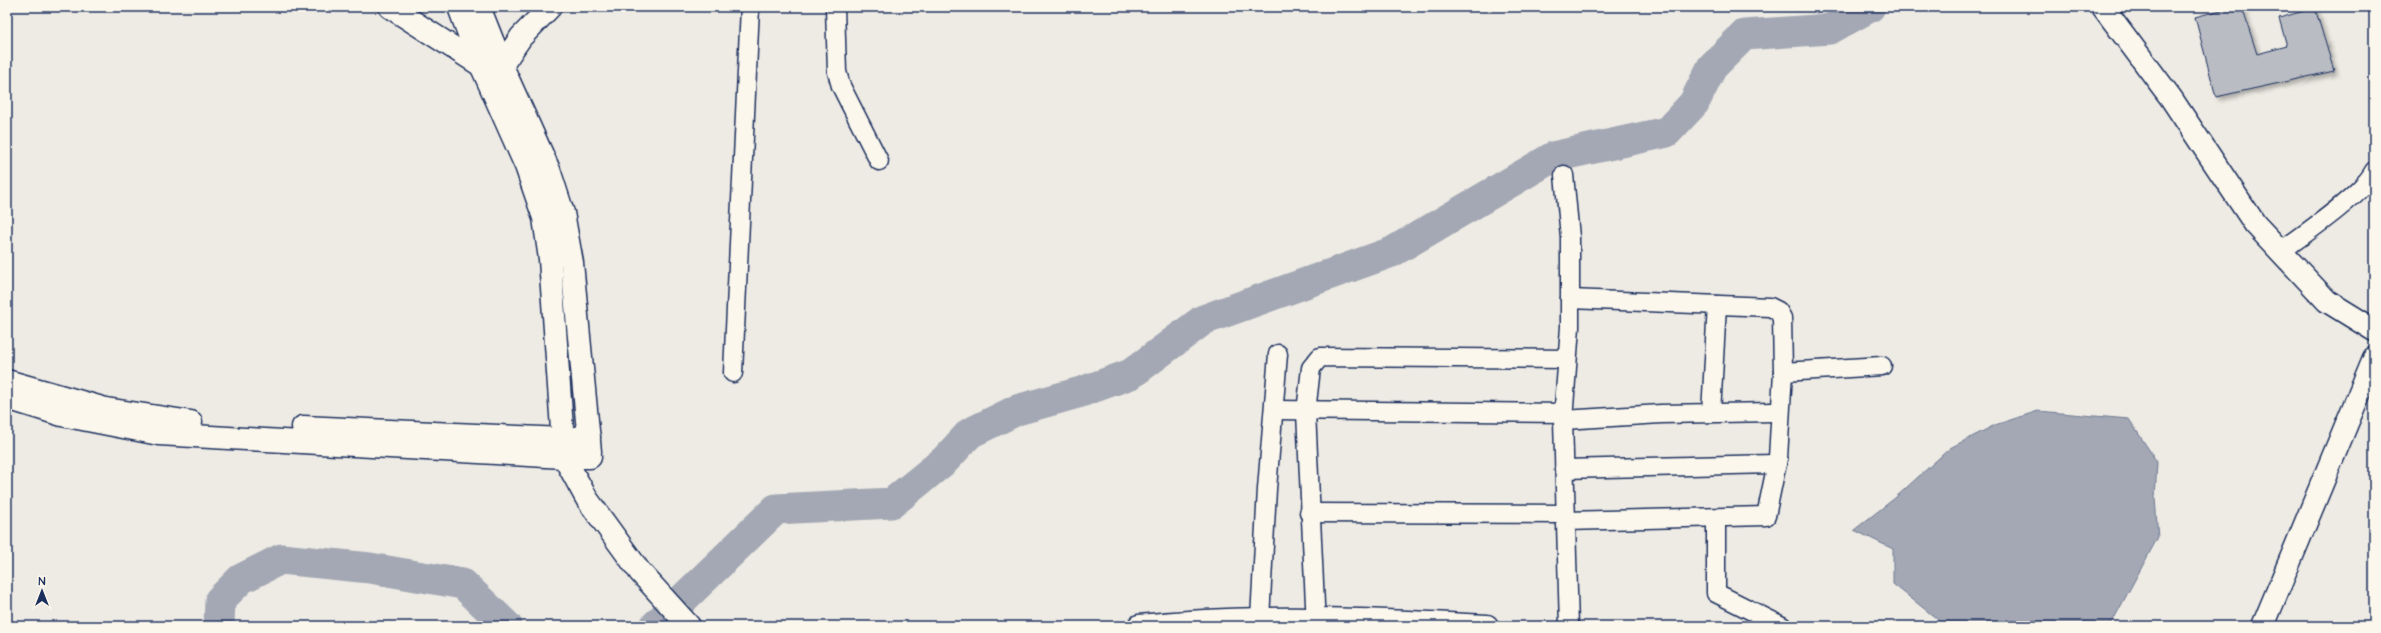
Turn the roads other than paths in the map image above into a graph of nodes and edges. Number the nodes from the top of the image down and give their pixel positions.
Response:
1 (390, 7) edge
2 (415, 7) edge
3 (459, 7) edge
4 (479, 7) edge
5 (550, 7) edge
6 (750, 7) edge
7 (834, 7) edge
8 (2104, 7) edge
9 (521, 37) junction
10 (471, 38) junction
11 (492, 41) junction
12 (492, 66) junction
13 (879, 161) dead end
14 (2374, 171) edge
15 (1564, 175) dead end
16 (2280, 252) junction
17 (1570, 299) junction
18 (1717, 305) junction
19 (2374, 330) edge
20 (1278, 354) dead end
21 (2374, 358) edge
22 (1568, 359) junction
23 (1882, 366) dead end
24 (1783, 372) junction
25 (733, 373) dead end
26 (7, 381) edge
27 (7, 398) edge
28 (1274, 410) junction
29 (1306, 412) junction
30 (1780, 412) junction
31 (1711, 413) junction
32 (1563, 417) junction
33 (141, 424) junction
34 (590, 447) junction
35 (564, 448) junction
36 (1776, 464) junction
37 (1564, 469) junction
38 (587, 499) junction
39 (1309, 513) junction
40 (1565, 518) junction
41 (1716, 518) junction
42 (1260, 619) junction
43 (1315, 623) edge
44 (689, 626) edge
45 (1139, 626) edge
46 (1486, 626) edge
47 (1569, 626) edge
48 (1782, 626) edge
49 (2263, 626) edge

1 - 12 street
2 - 10 street
3 - 10 street
4 - 11 street
5 - 9 street
6 - 25 street
7 - 13 street
8 - 16 street
9 - 11 street
9 - 12 street
10 - 11 street
10 - 12 street
11 - 12 street
12 - 34 street
12 - 35 street
14 - 16 street
15 - 17 street
16 - 19 street
17 - 18 street
17 - 22 street
18 - 24 street
18 - 31 street
20 - 28 street
21 - 49 street
22 - 29 street
22 - 32 street
23 - 24 street
24 - 30 street
26 - 33 street
27 - 33 street
28 - 29 street
28 - 42 street
29 - 32 street
29 - 39 street
30 - 31 street
30 - 36 street
31 - 32 street
32 - 37 street
33 - 35 street
34 - 35 street
34 - 38 street
35 - 38 street
36 - 37 street
36 - 41 street
37 - 40 street
38 - 44 street
39 - 40 street
39 - 43 street
40 - 41 street
40 - 47 street
41 - 48 street
42 - 43 street
42 - 45 street
43 - 46 street

